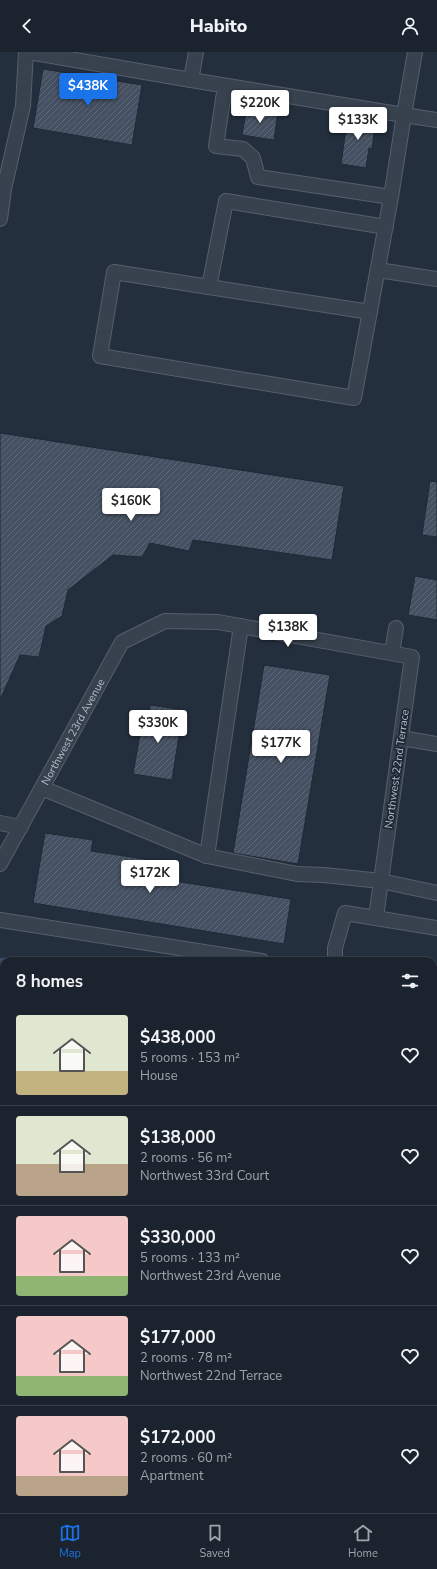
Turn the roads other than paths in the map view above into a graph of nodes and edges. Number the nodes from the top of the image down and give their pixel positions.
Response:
1 (26, 52) edge
2 (30, 52) edge
3 (196, 52) edge
4 (415, 52) edge
5 (191, 80) junction
6 (225, 86) junction
7 (404, 115) junction
8 (437, 120) edge
9 (391, 197) junction
10 (0, 219) edge
11 (386, 227) junction
12 (378, 270) junction
13 (437, 279) edge
14 (209, 286) junction
15 (370, 312) junction
16 (241, 626) junction
17 (396, 628) dead end
18 (392, 653) junction
19 (401, 738) junction
20 (437, 744) edge
21 (42, 788) junction
22 (0, 823) edge
23 (21, 827) junction
24 (207, 856) junction
25 (0, 864) edge
26 (381, 881) junction
27 (437, 893) edge
28 (376, 917) junction
29 (0, 920) edge
30 (437, 928) edge
31 (236, 957) edge
32 (336, 957) edge

1 - 10 street
2 - 5 street
3 - 5 street
4 - 7 street
5 - 6 street
6 - 7 street
6 - 9 street
7 - 8 street
7 - 9 street
9 - 11 street
11 - 12 street
11 - 14 street
12 - 13 street
12 - 15 street
14 - 15 street
14 - 15 street
16 - 18 street
16 - 21 street, Northwest 23rd Avenue
16 - 24 street
17 - 18 street
18 - 19 street, Northwest 22nd Terrace
19 - 20 street
19 - 26 street, Northwest 22nd Terrace
21 - 23 street, Northwest 23rd Avenue
21 - 24 street
22 - 23 street
23 - 25 street, Northwest 23rd Avenue
24 - 26 street
26 - 27 street
26 - 28 street, Northwest 22nd Terrace
28 - 30 street
28 - 32 street
29 - 31 street

